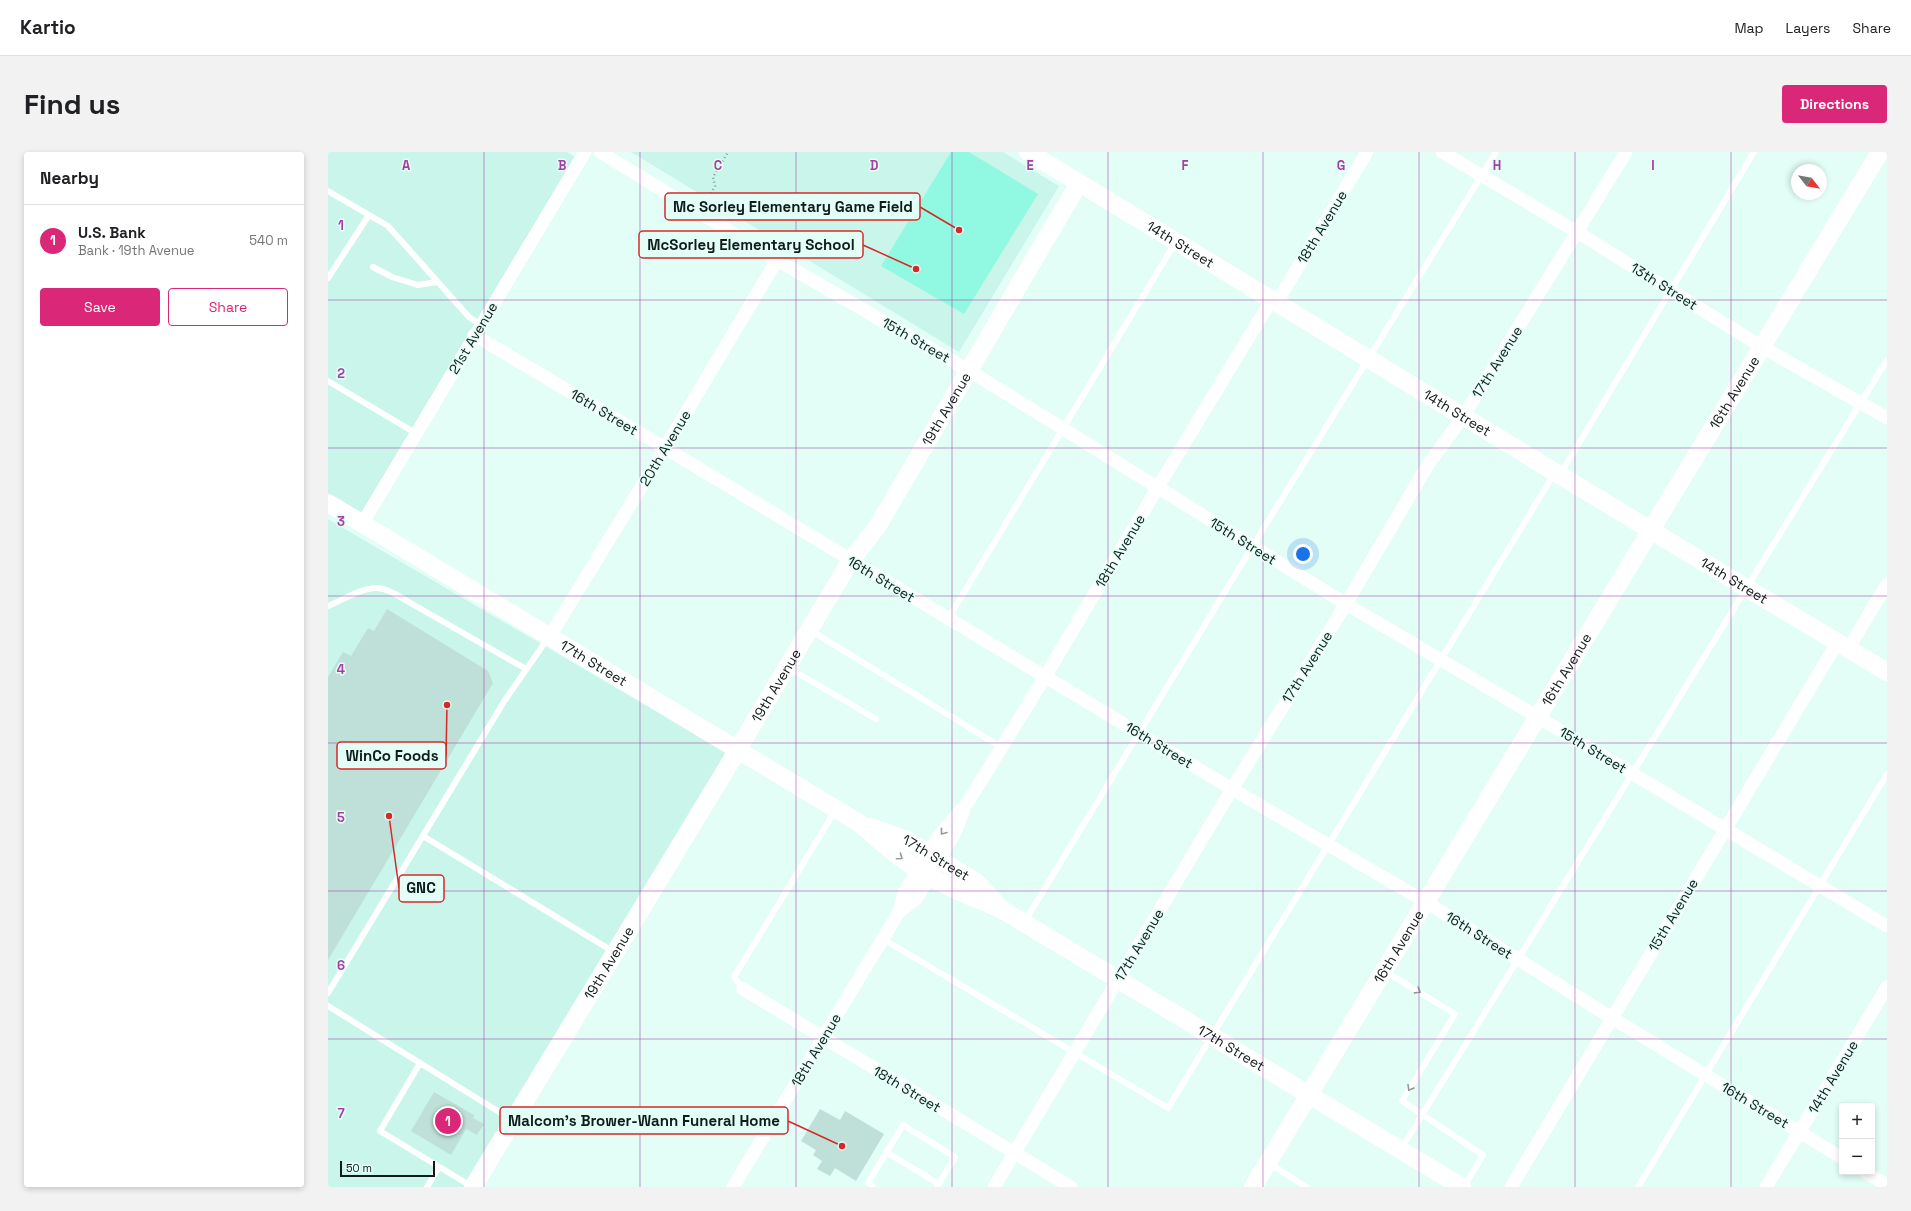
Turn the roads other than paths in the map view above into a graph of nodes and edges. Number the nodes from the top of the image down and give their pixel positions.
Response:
1 (585, 152) edge
2 (600, 152) edge
3 (1028, 152) edge
4 (1367, 152) edge
5 (1442, 152) edge
6 (1496, 152) edge
7 (1626, 152) edge
8 (1754, 152) edge
9 (1879, 152) edge
10 (1887, 157) edge
11 (1482, 176) junction
12 (1079, 183) junction
13 (328, 191) edge
14 (368, 215) junction
15 (1577, 232) junction
16 (1176, 241) junction
17 (777, 260) junction
18 (373, 267) dead end
19 (328, 278) edge
20 (437, 282) junction
21 (1670, 290) junction
22 (1275, 301) junction
23 (478, 330) junction
24 (1762, 347) junction
25 (1369, 359) junction
26 (1887, 360) edge
27 (968, 370) junction
28 (328, 381) edge
29 (1860, 404) junction
30 (1463, 417) junction
31 (1887, 418) edge
32 (1064, 429) junction
33 (417, 434) junction
34 (665, 448) junction
35 (1557, 474) junction
36 (1158, 487) junction
37 (328, 503) edge
38 (362, 524) junction
39 (1650, 531) junction
40 (1252, 547) junction
41 (851, 560) junction
42 (1887, 584) edge
43 (1747, 589) junction
44 (1346, 604) junction
45 (328, 606) edge
46 (948, 619) junction
47 (810, 630) junction
48 (550, 636) junction
49 (1843, 646) junction
50 (1440, 659) junction
51 (788, 667) junction
52 (526, 669) junction
53 (1887, 672) edge
54 (1045, 677) junction
55 (1538, 716) junction
56 (876, 719) dead end
57 (1139, 734) junction
58 (1001, 747) junction
59 (738, 751) junction
60 (1632, 773) junction
61 (1887, 774) edge
62 (1232, 789) junction
63 (835, 809) junction
64 (859, 823) junction
65 (1725, 829) junction
66 (423, 836) junction
67 (1328, 845) junction
68 (934, 856) junction
69 (924, 872) junction
70 (1820, 886) junction
71 (1426, 902) junction
72 (1001, 909) junction
73 (1024, 922) junction
74 (1887, 926) edge
75 (883, 939) junction
76 (616, 953) junction
77 (1518, 960) junction
78 (1384, 971) junction
79 (1118, 979) junction
80 (1887, 987) edge
81 (743, 989) joint
82 (328, 993) edge
83 (328, 1006) edge
84 (1612, 1018) junction
85 (1212, 1036) junction
86 (823, 1038) junction
87 (1074, 1053) junction
88 (420, 1063) junction
89 (1705, 1075) junction
90 (1309, 1095) junction
91 (1422, 1115) junction
92 (513, 1121) junction
93 (1799, 1133) junction
94 (1400, 1150) junction
95 (886, 1152) junction
96 (1015, 1153) junction
97 (1839, 1156) edge
98 (1268, 1163) junction
99 (439, 1167) junction
100 (1870, 1175) edge
101 (1887, 1185) edge
102 (938, 1186) edge
103 (427, 1187) edge
104 (473, 1187) edge
105 (733, 1187) edge
106 (874, 1187) edge
107 (994, 1187) edge
108 (1071, 1187) edge
109 (1253, 1187) edge
110 (1306, 1187) edge
111 (1463, 1187) edge
112 (1511, 1187) edge
113 (1638, 1187) edge
114 (1766, 1187) edge

1 - 23 street, 21st Avenue
2 - 17 street, 15th Street
3 - 12 main road, 14th Street
4 - 22 street, 18th Avenue
5 - 11 street, 13th Street
6 - 11 lane
7 - 15 street, 17th Avenue
8 - 21 lane
9 - 10 street
9 - 24 main road, 16th Avenue
11 - 15 street, 13th Street
11 - 25 lane
12 - 16 main road, 14th Street
12 - 27 main road, 19th Avenue
13 - 14 lane
14 - 19 lane
14 - 20 lane
15 - 21 street, 13th Street
15 - 30 street, 17th Avenue
16 - 22 main road, 14th Street
16 - 32 lane
17 - 27 street, 15th Street
17 - 34 street, 20th Avenue
18 - 20 lane
20 - 23 lane
21 - 24 street, 13th Street
21 - 35 lane
22 - 25 main road, 14th Street
22 - 36 street, 18th Avenue
23 - 33 street, 21st Avenue
23 - 34 street, 16th Street
24 - 29 street, 13th Street
24 - 39 main road, 16th Avenue
25 - 30 main road, 14th Street
25 - 40 lane
26 - 29 lane
27 - 32 street, 15th Street
27 - 41 main road, 19th Avenue
28 - 33 lane
29 - 31 street, 13th Street
29 - 43 lane
30 - 35 main road, 14th Street
30 - 44 street, 17th Avenue
32 - 36 street, 15th Street
32 - 46 lane
33 - 38 street, 21st Avenue
34 - 41 street, 16th Street
34 - 48 street, 20th Avenue
35 - 39 main road, 14th Street
35 - 50 lane
36 - 40 street, 15th Street
36 - 54 street, 18th Avenue
37 - 38 main road, 17th Street
38 - 48 main road, 17th Street
39 - 43 main road, 14th Street
39 - 55 main road, 16th Avenue
40 - 44 street, 15th Street
40 - 57 lane
41 - 46 street, 16th Street
41 - 47 main road, 19th Avenue
42 - 49 street, 15th Avenue
43 - 49 main road, 14th Street
43 - 60 lane
44 - 50 street, 15th Street
44 - 62 street, 17th Avenue
45 - 52 lane
46 - 54 street, 16th Street
47 - 51 main road, 19th Avenue
47 - 58 lane
48 - 52 lane
48 - 59 main road, 17th Street
49 - 53 main road, 14th Street
49 - 65 street, 15th Avenue
50 - 55 street, 15th Street
50 - 67 lane
51 - 56 lane
51 - 59 main road, 19th Avenue
52 - 66 lane
54 - 57 street, 16th Street
54 - 58 street, 18th Avenue
55 - 60 street, 15th Street
55 - 71 main road, 16th Avenue
57 - 62 street, 16th Street
57 - 73 lane
58 - 68 street, 18th Avenue
59 - 63 main road, 17th Street
59 - 76 main road, 19th Avenue
60 - 65 street, 15th Street
60 - 77 lane
61 - 70 lane
62 - 67 street, 16th Street
62 - 79 street, 17th Avenue
63 - 64 main road, 17th Street
63 - 81 lane
64 - 68 main road, 17th Street
64 -> 69 main road, 17th Street
65 - 70 street, 15th Street
65 - 84 street, 15th Avenue
66 - 76 lane
66 - 82 lane
67 - 71 street, 16th Street
67 - 85 lane
68 - 69 street, 18th Avenue
68 - 72 main road, 17th Street
69 - 72 main road, 17th Street
69 - 75 street, 18th Avenue
70 - 74 street, 15th Street
70 - 89 lane
71 - 77 street, 16th Street
71 - 78 main road, 16th Avenue
72 - 73 main road, 17th Street
73 - 79 main road, 17th Street
75 - 86 street, 18th Avenue
75 - 87 lane
76 - 92 main road, 19th Avenue
77 - 84 street, 16th Street
77 - 91 lane
78 - 90 main road, 16th Avenue
78 -> 91 lane
79 - 85 main road, 17th Street
79 - 87 street, 17th Avenue
80 - 93 street, 14th Avenue
81 - 86 street, 18th Street
83 - 88 lane
84 - 89 street, 16th Street
84 - 112 street, 15th Avenue
85 - 87 lane
85 - 90 main road, 17th Street
86 - 96 street, 18th Street
86 - 105 street, 18th Avenue
87 - 96 street, 17th Avenue
88 - 92 lane
88 - 99 lane
89 - 93 street, 16th Street
89 - 113 lane
90 - 94 main road, 17th Street
90 - 98 main road, 16th Avenue
91 - 94 lane
91 - 111 lane
92 - 104 main road, 19th Avenue
93 - 97 street, 16th Street
93 - 114 street, 14th Avenue
94 - 111 main road, 17th Street
95 - 102 lane
95 - 102 lane
95 - 106 lane
96 - 107 street, 17th Avenue
96 - 108 street, 18th Street
98 - 109 main road, 16th Avenue
98 - 110 lane
99 - 103 lane
99 - 104 lane
100 - 101 street

